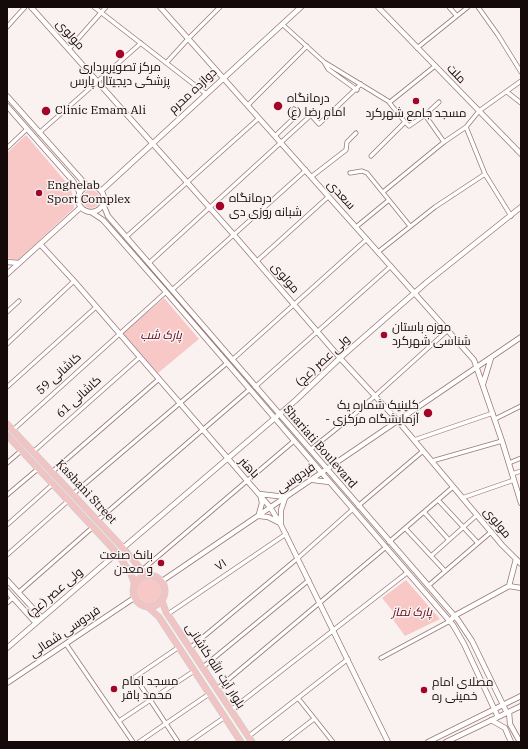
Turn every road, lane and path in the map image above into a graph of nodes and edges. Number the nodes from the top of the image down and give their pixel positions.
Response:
1 (25, 7) edge
2 (31, 7) edge
3 (94, 7) edge
4 (106, 7) edge
5 (160, 7) edge
6 (220, 7) edge
7 (301, 7) edge
8 (378, 7) edge
9 (449, 7) edge
10 (468, 7) edge
11 (478, 7) edge
12 (101, 13) junction
13 (456, 15) junction
14 (282, 24) junction
15 (7, 27) edge
16 (188, 38) junction
17 (141, 43) junction
18 (307, 46) junction
19 (417, 48) junction
20 (69, 49) junction
21 (167, 62) junction
22 (324, 62) junction
23 (435, 66) junction
24 (520, 67) edge
25 (521, 72) edge
26 (223, 77) junction
27 (98, 81) junction
28 (521, 81) edge
29 (361, 84) junction
30 (357, 90) junction
31 (507, 92) junction
32 (205, 93) junction
33 (7, 96) edge
34 (390, 102) junction
35 (439, 102) dead end
36 (521, 102) edge
37 (248, 105) junction
38 (7, 106) edge
39 (294, 109) dead end
40 (479, 111) junction
41 (425, 115) junction
42 (259, 118) junction
43 (405, 122) junction
44 (466, 127) junction
45 (27, 129) junction
46 (39, 133) junction
47 (356, 133) dead end
48 (275, 136) junction
49 (152, 142) junction
50 (281, 142) junction
51 (444, 142) junction
52 (7, 148) edge
53 (521, 154) edge
54 (371, 156) dead end
55 (306, 170) junction
56 (350, 173) dead end
57 (485, 174) junction
58 (312, 177) junction
59 (186, 183) junction
60 (88, 187) junction
61 (101, 191) junction
62 (383, 192) junction
63 (80, 193) junction
64 (328, 197) junction
65 (389, 200) junction
66 (103, 204) junction
67 (81, 206) junction
68 (521, 207) edge
69 (210, 208) junction
70 (91, 212) junction
71 (511, 216) junction
72 (410, 226) junction
73 (356, 227) junction
74 (234, 235) junction
75 (126, 237) junction
76 (367, 239) junction
77 (40, 244) junction
78 (378, 252) junction
79 (257, 261) junction
80 (7, 262) edge
81 (19, 263) junction
82 (149, 263) junction
83 (391, 266) junction
84 (8, 271) edge
85 (74, 281) junction
86 (172, 290) junction
87 (166, 292) junction
88 (415, 292) junction
89 (19, 301) dead end
90 (294, 304) junction
91 (96, 307) junction
92 (7, 312) edge
93 (317, 330) junction
94 (448, 330) junction
95 (119, 334) junction
96 (521, 337) edge
97 (7, 344) edge
98 (140, 357) junction
99 (340, 358) junction
100 (491, 358) junction
101 (232, 360) junction
102 (226, 363) junction
103 (475, 367) junction
104 (159, 379) junction
105 (483, 384) junction
106 (7, 387) edge
107 (255, 387) junction
108 (250, 389) junction
109 (375, 395) junction
110 (180, 402) junction
111 (521, 406) edge
112 (493, 413) junction
113 (279, 414) junction
114 (274, 418) junction
115 (495, 419) junction
116 (398, 421) junction
117 (7, 424) edge
118 (203, 429) junction
119 (13, 430) junction
120 (7, 435) edge
121 (414, 440) junction
122 (294, 441) junction
123 (502, 441) junction
124 (22, 450) junction
125 (310, 450) junction
126 (423, 451) junction
127 (33, 452) junction
128 (521, 458) edge
129 (227, 459) junction
130 (432, 461) junction
131 (509, 463) junction
132 (7, 464) edge
133 (315, 464) junction
134 (39, 468) junction
135 (327, 469) junction
136 (52, 472) junction
137 (322, 472) junction
138 (521, 472) edge
139 (512, 474) junction
140 (313, 479) junction
141 (514, 480) junction
142 (248, 481) junction
143 (331, 483) junction
144 (53, 484) junction
145 (453, 487) junction
146 (73, 494) junction
147 (260, 494) junction
148 (7, 495) edge
149 (286, 497) junction
150 (462, 498) junction
151 (69, 500) junction
152 (438, 500) junction
153 (521, 503) edge
154 (358, 506) junction
155 (270, 507) junction
156 (353, 509) junction
157 (424, 512) junction
158 (257, 516) junction
159 (477, 516) junction
160 (98, 520) junction
161 (7, 525) edge
162 (281, 525) junction
163 (93, 527) junction
164 (464, 527) junction
165 (406, 528) junction
166 (491, 532) junction
167 (286, 534) junction
168 (449, 540) junction
169 (389, 542) junction
170 (478, 542) junction
171 (386, 547) junction
172 (123, 548) junction
173 (117, 553) junction
174 (7, 555) edge
175 (431, 556) junction
176 (298, 558) junction
177 (516, 559) junction
178 (521, 564) edge
179 (141, 569) junction
180 (445, 571) junction
181 (408, 572) junction
182 (131, 574) junction
183 (149, 575) junction
184 (7, 580) edge
185 (308, 580) junction
186 (162, 581) junction
187 (134, 584) junction
188 (428, 586) junction
189 (509, 586) junction
190 (521, 588) edge
191 (7, 591) edge
192 (19, 592) junction
193 (13, 598) junction
194 (134, 598) junction
195 (162, 601) junction
196 (320, 602) junction
197 (7, 603) edge
198 (150, 608) junction
199 (167, 613) junction
200 (454, 616) junction
201 (159, 617) junction
202 (38, 621) junction
203 (450, 621) junction
204 (333, 629) junction
205 (66, 644) junction
206 (179, 647) junction
207 (7, 648) edge
208 (190, 648) junction
209 (381, 658) dead end
210 (348, 659) junction
211 (203, 668) junction
212 (194, 671) junction
213 (7, 683) edge
214 (217, 689) junction
215 (209, 694) junction
216 (521, 696) edge
217 (298, 698) junction
218 (150, 701) junction
219 (503, 705) junction
220 (521, 706) edge
221 (495, 709) junction
222 (231, 710) junction
223 (508, 712) junction
224 (225, 717) junction
225 (498, 717) junction
226 (314, 719) junction
227 (491, 720) junction
228 (119, 721) junction
229 (166, 724) junction
230 (510, 724) junction
231 (232, 728) junction
232 (504, 728) junction
233 (249, 739) edge
234 (133, 742) edge
235 (139, 742) edge
236 (178, 742) edge
237 (189, 742) edge
238 (241, 742) edge
239 (245, 742) edge
240 (252, 742) edge
241 (284, 742) edge
242 (332, 742) edge
243 (388, 742) edge
244 (428, 742) edge
245 (446, 742) edge
246 (511, 742) edge
247 (520, 742) edge

1 - 15 street
2 - 20 main road, مولوی
3 - 12 street
4 - 12 street
5 - 16 main road, سعدی
6 - 16 street
7 - 14 main road, دوازده محرم
8 - 19 main road, ملت
9 - 13 street
10 - 13 street
11 - 24 street
12 - 17 street
12 - 20 street
13 - 19 street
14 - 18 street
14 - 26 main road, دوازده محرم
16 - 21 street
16 - 26 main road, سعدی
17 - 21 street
17 - 27 street
18 - 22 street
18 - 37 street
19 - 23 main road, ملت
20 - 27 main road, مولوی
21 - 32 street
22 - 29 street
22 - 30 street
23 - 34 street
23 - 40 main road, ملت
24 - 25 street
26 - 32 main road, دوازده محرم
26 - 37 main road, سعدی
27 - 46 street
27 - 49 main road, مولوی
28 - 31 street
29 - 30 street
29 - 34 street
30 - 50 street
31 - 36 street
31 - 40 street
32 - 49 main road, دوازده محرم
33 - 46 main road
34 - 43 street
35 - 41 street
37 - 42 main road, سعدی
38 - 45 main road
39 - 48 street
40 - 44 street
40 - 53 main road, ملت
41 - 43 street
41 - 51 street
42 - 48 main road, سعدی
42 - 59 street
43 - 54 street
44 - 51 street
44 - 57 street
45 - 52 street
45 - 63 main road
46 - 60 main road
47 - 58 street
48 - 50 main road, سعدی
49 - 59 main road, مولوی
49 - 61 main road, دوازده محرم
50 - 55 main road, سعدی
50 - 69 street
51 - 62 street
55 - 58 main road, سعدی
55 - 74 street
56 - 62 street
57 - 71 street
57 - 72 street
58 - 64 main road, سعدی
59 - 69 main road, مولوی
59 - 75 street
60 - 61 main road
60 - 63 main road
61 - 66 main road
62 - 65 street
63 - 67 main road
64 - 73 main road, سعدی
64 - 79 street
65 - 72 street
65 - 73 street
66 - 70 main road
66 - 75 main road, Shariati Boulevard
67 - 70 main road
67 - 77 main road
68 - 71 main road, ولی عصر (عج)
69 - 74 main road, مولوی
69 - 82 street
70 - 87 main road, Shariati Boulevard
71 - 88 main road, ولی عصر (عج)
72 - 78 street
73 - 76 main road, سعدی
74 - 79 main road, مولوی
74 - 86 street
75 - 82 main road, Shariati Boulevard
76 - 78 main road, سعدی
76 - 90 street
77 - 81 main road
77 - 85 main road, باهنر
78 - 83 main road, سعدی
79 - 90 main road, مولوی
80 - 81 main road
81 - 84 main road
82 - 86 main road, Shariati Boulevard
83 - 88 main road, سعدی
83 - 93 street
85 - 91 main road, باهنر
85 - 97 street
86 - 87 main road
86 - 101 main road, Shariati Boulevard
87 - 95 street, کاشانی 59
87 - 102 main road, Shariati Boulevard
88 - 94 main road, سعدی
88 - 99 main road, ولی عصر (عج)
89 - 92 street
90 - 93 main road, مولوی
90 - 101 street
91 - 95 main road, باهنر
91 - 106 street
93 - 99 main road, مولوی
93 - 107 street
94 - 103 main road, سعدی
94 - 109 street
95 - 98 main road, باهنر
95 - 119 street, کاشانی 59
96 - 100 main road, فردوسی
98 - 104 main road, باهنر
98 - 127 street, کاشانی 61
99 - 109 main road, مولوی
99 - 113 main road, ولی عصر (عج)
100 - 103 main road, فردوسی
100 - 105 main road
101 - 107 main road, Shariati Boulevard
102 - 108 main road, Shariati Boulevard
102 - 110 street
103 - 105 main road, سعدی
103 - 116 main road, فردوسی
104 - 110 main road, باهنر
104 - 136 street
105 - 112 main road, سعدی
107 - 113 main road, Shariati Boulevard
108 - 114 main road, Shariati Boulevard
108 - 118 street
109 - 116 main road, مولوی
109 - 125 street
110 - 118 main road, باهنر
110 - 146 street
111 - 115 street
112 - 115 main road, سعدی
112 - 121 street
113 - 114 main road, ولی عصر (عج)
113 - 125 main road, Shariati Boulevard
114 - 122 main road, Shariati Boulevard
114 - 129 main road, ولی عصر (عج)
115 - 123 main road, سعدی
116 - 121 main road, مولوی
116 - 135 main road, فردوسی
117 - 119 main road, Kashani Street
118 - 129 main road, باهنر
118 - 160 street
119 - 127 main road, Kashani Street
120 - 124 main road, Kashani Street
121 - 126 main road, مولوی
122 - 133 main road, Shariati Boulevard
122 - 142 street
123 - 130 street
123 - 131 main road, سعدی
124 - 132 street
124 - 134 main road, Kashani Street
125 - 135 main road, Shariati Boulevard
126 - 130 main road, مولوی
126 - 154 street
127 - 136 main road, Kashani Street
128 - 131 street
129 - 142 main road, باهنر
129 - 172 main road, ولی عصر (عج)
130 - 145 main road, مولوی
131 - 139 main road, سعدی
133 - 137 main road, Shariati Boulevard
133 - 140 main road
134 - 144 main road, Kashani Street
134 - 148 street
135 - 137 main road, فردوسی
135 - 154 main road, Shariati Boulevard
136 - 146 main road, Kashani Street
137 - 140 main road, فردوسی
137 - 143 main road, Shariati Boulevard
138 - 139 street
139 - 141 main road, سعدی
140 - 143 main road
140 - 149 main road, فردوسی
141 - 150 street
141 - 153 main road, سعدی
142 - 147 main road, باهنر
142 - 179 street
143 - 156 main road, Shariati Boulevard
144 - 151 main road, Kashani Street
144 - 161 street
145 - 150 main road, مولوی
145 - 152 street
146 - 160 main road, Kashani Street
147 - 149 main road
147 - 155 main road, باهنر
147 - 158 main road
149 - 155 main road, فردوسی
149 - 162 main road
150 - 159 main road, مولوی
151 - 163 main road, Kashani Street
151 - 174 street
152 - 157 street
152 - 164 street
154 - 169 main road, Shariati Boulevard
155 - 158 main road, فردوسی
155 - 162 main road, باهنر
156 - 171 main road, Shariati Boulevard
156 - 176 street
157 - 165 street
157 - 168 street
158 - 162 main road
158 - 186 main road, فردوسی
159 - 164 street
159 - 166 main road, مولوی
160 - 172 main road, Kashani Street
162 - 167 main road, باهنر
163 - 173 main road, Kashani Street
163 - 192 street
164 - 168 street
164 - 170 street
165 - 169 street
165 - 175 street
166 - 170 street
166 - 177 main road, مولوی
167 - 176 main road, باهنر
167 - 199 street, ۷۱
168 - 175 street
169 - 188 main road, Shariati Boulevard
170 - 180 street
171 - 181 main road, Shariati Boulevard
171 - 196 street
172 - 179 main road, Kashani Street
173 - 182 main road, Kashani Street
173 - 202 main road, ولی عصر (عج)
175 - 180 street
176 - 185 main road, باهنر
176 - 208 street
177 - 178 main road, مولوی
177 - 189 main road
179 - 182 main road
179 - 183 main road, Kashani Street
180 - 188 street
181 - 203 main road, Shariati Boulevard
181 - 204 street
182 - 187 main road, Kashani Street
183 - 186 main road
183 - 187 main road
184 - 192 main road
185 - 196 main road, باهنر
185 - 211 street
186 - 195 main road
187 - 194 main road
188 - 200 main road, Shariati Boulevard
189 - 190 main road
189 - 200 main road
191 - 193 main road
192 - 202 main road
193 - 197 street
193 - 202 main road
194 - 198 main road
194 - 205 main road, فردوسی شمالی
195 - 198 main road
195 - 199 main road, بلوار آیت الله کاشانی
196 - 204 main road, باهنر
196 - 214 street
198 - 201 main road, بلوار آیت الله کاشانی
199 - 201 main road
199 - 208 main road, بلوار آیت الله کاشانی
200 - 203 main road
200 - 219 main road, Shariati Boulevard
201 - 206 main road, بلوار آیت الله کاشانی
202 - 207 main road, ولی عصر (عج)
203 - 209 street
203 - 221 main road, Shariati Boulevard
204 - 210 main road, باهنر
204 - 222 street
205 - 213 main road, فردوسی شمالی
205 - 228 street
206 - 212 main road, بلوار آیت الله کاشانی
206 - 218 street
208 - 211 main road, بلوار آیت الله کاشانی
210 - 217 street
210 - 243 main road, باهنر
211 - 214 main road, بلوار آیت الله کاشانی
212 - 215 main road, بلوار آیت الله کاشانی
212 - 218 street
214 - 222 main road, بلوار آیت الله کاشانی
215 - 224 main road, بلوار آیت الله کاشانی
215 - 229 street
216 - 219 main road
217 - 226 street
217 - 233 street
218 - 228 street
218 - 229 street
219 - 221 main road
219 - 223 main road, Shariati Boulevard
220 - 223 main road
221 - 225 main road, Shariati Boulevard
221 - 244 main road
222 - 233 main road, بلوار آیت الله کاشانی
223 - 225 main road
223 - 230 main road, Shariati Boulevard
224 - 231 main road, بلوار آیت الله کاشانی
224 - 237 street
225 - 227 main road
226 - 241 street
226 - 242 street
227 - 232 main road
227 - 245 main road
228 - 234 street
229 - 235 street
229 - 236 street
230 - 232 main road
230 - 247 main road, Shariati Boulevard
231 - 238 main road, بلوار آیت الله کاشانی
231 - 239 main road
232 - 246 main road
233 - 240 main road, بلوار آیت الله کاشانی

